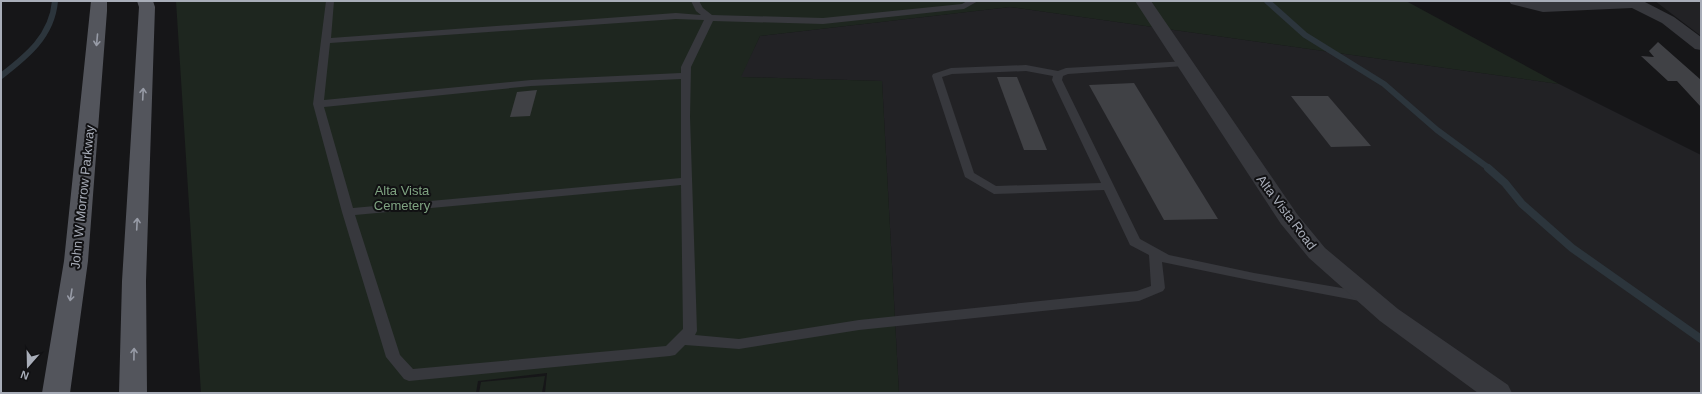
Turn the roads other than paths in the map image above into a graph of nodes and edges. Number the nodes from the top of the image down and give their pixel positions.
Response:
1 (99, 1) edge
2 (145, 1) edge
3 (330, 1) edge
4 (695, 1) edge
5 (974, 1) edge
6 (1143, 1) edge
7 (1517, 1) edge
8 (1633, 2) edge
9 (710, 18) junction
10 (326, 41) junction
11 (1701, 45) edge
12 (1184, 63) junction
13 (1059, 74) junction
14 (685, 76) junction
15 (318, 104) junction
16 (686, 181) junction
17 (1108, 186) junction
18 (348, 212) junction
19 (1155, 252) junction
20 (1369, 297) junction
21 (682, 339) junction
22 (56, 393) edge
23 (133, 393) edge
24 (1498, 393) edge

1 -> 22 main road, John W Morrow Parkway
23 -> 2 main road
3 - 10 lane
4 - 9 lane
5 - 9 lane
6 - 12 street, Alta Vista Road
7 - 8 street
8 - 11 street
9 - 10 lane
9 - 14 lane
10 - 15 lane
12 - 13 lane
12 - 20 street, Alta Vista Road
13 - 17 lane
13 - 17 lane
14 - 15 lane
14 - 16 lane
15 - 18 lane
16 - 18 lane
16 - 21 lane
17 - 19 lane
18 - 21 lane
19 - 20 lane
19 - 21 lane
20 - 24 street, Alta Vista Road

